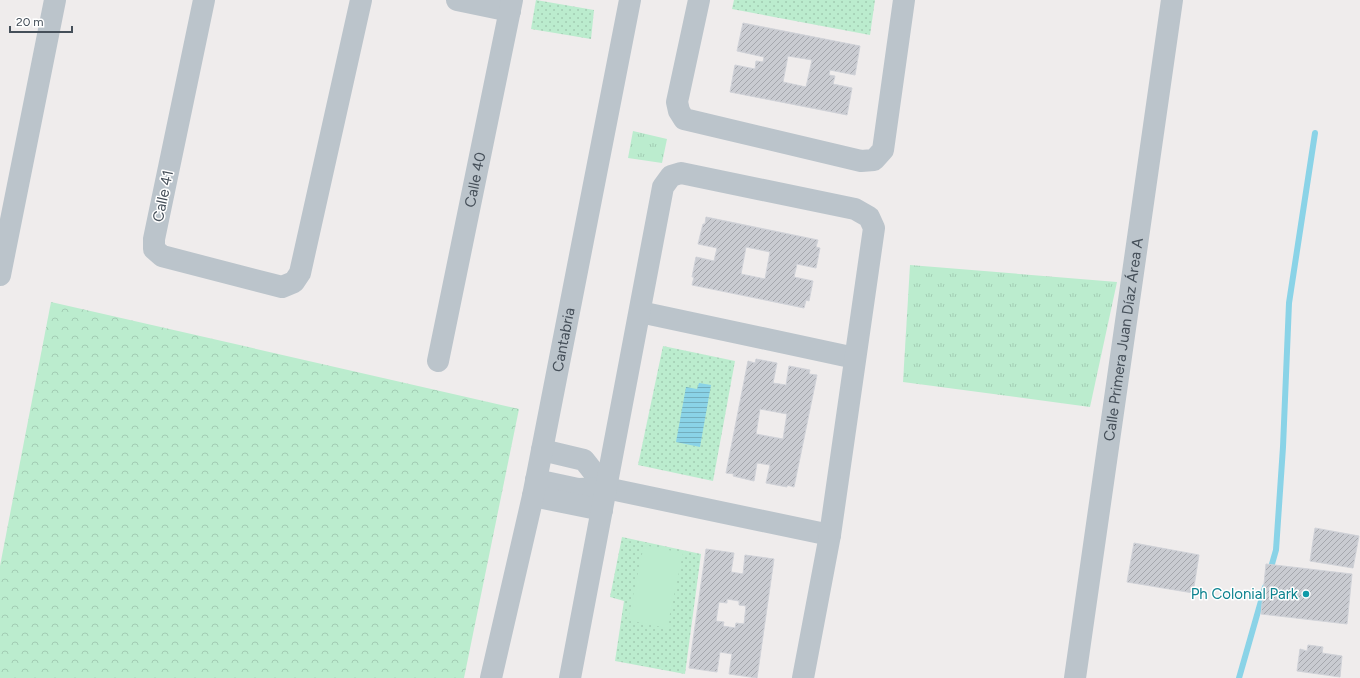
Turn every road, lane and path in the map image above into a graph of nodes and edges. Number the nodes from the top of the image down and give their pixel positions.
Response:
1 (55, 0) edge
2 (204, 0) edge
3 (361, 0) edge
4 (457, 0) edge
5 (630, 0) edge
6 (699, 0) edge
7 (904, 0) edge
8 (1172, 0) edge
9 (511, 5) edge
10 (4, 239) edge
11 (0, 274) edge
12 (640, 312) junction
13 (855, 358) junction
14 (438, 361) dead end
15 (542, 450) junction
16 (534, 488) junction
17 (606, 488) junction
18 (602, 510) junction
19 (830, 535) junction
20 (491, 678) edge
21 (570, 678) edge
22 (803, 678) edge
23 (1075, 678) edge

1 - 10 street
2 - 3 street, Calle 41
4 - 9 street
5 - 15 street, Cantabria
6 - 7 street
8 - 23 street, Calle Primera Juan Díaz Área A
9 - 14 street, Calle 40
10 - 11 street
12 - 13 street
12 - 13 street
12 - 17 street
13 - 19 street
15 - 16 street, Cantabria
15 - 17 street
16 - 17 street
16 - 18 street
16 - 20 street, Cantabria
17 - 18 street
17 - 19 street
18 - 21 street
19 - 22 street

